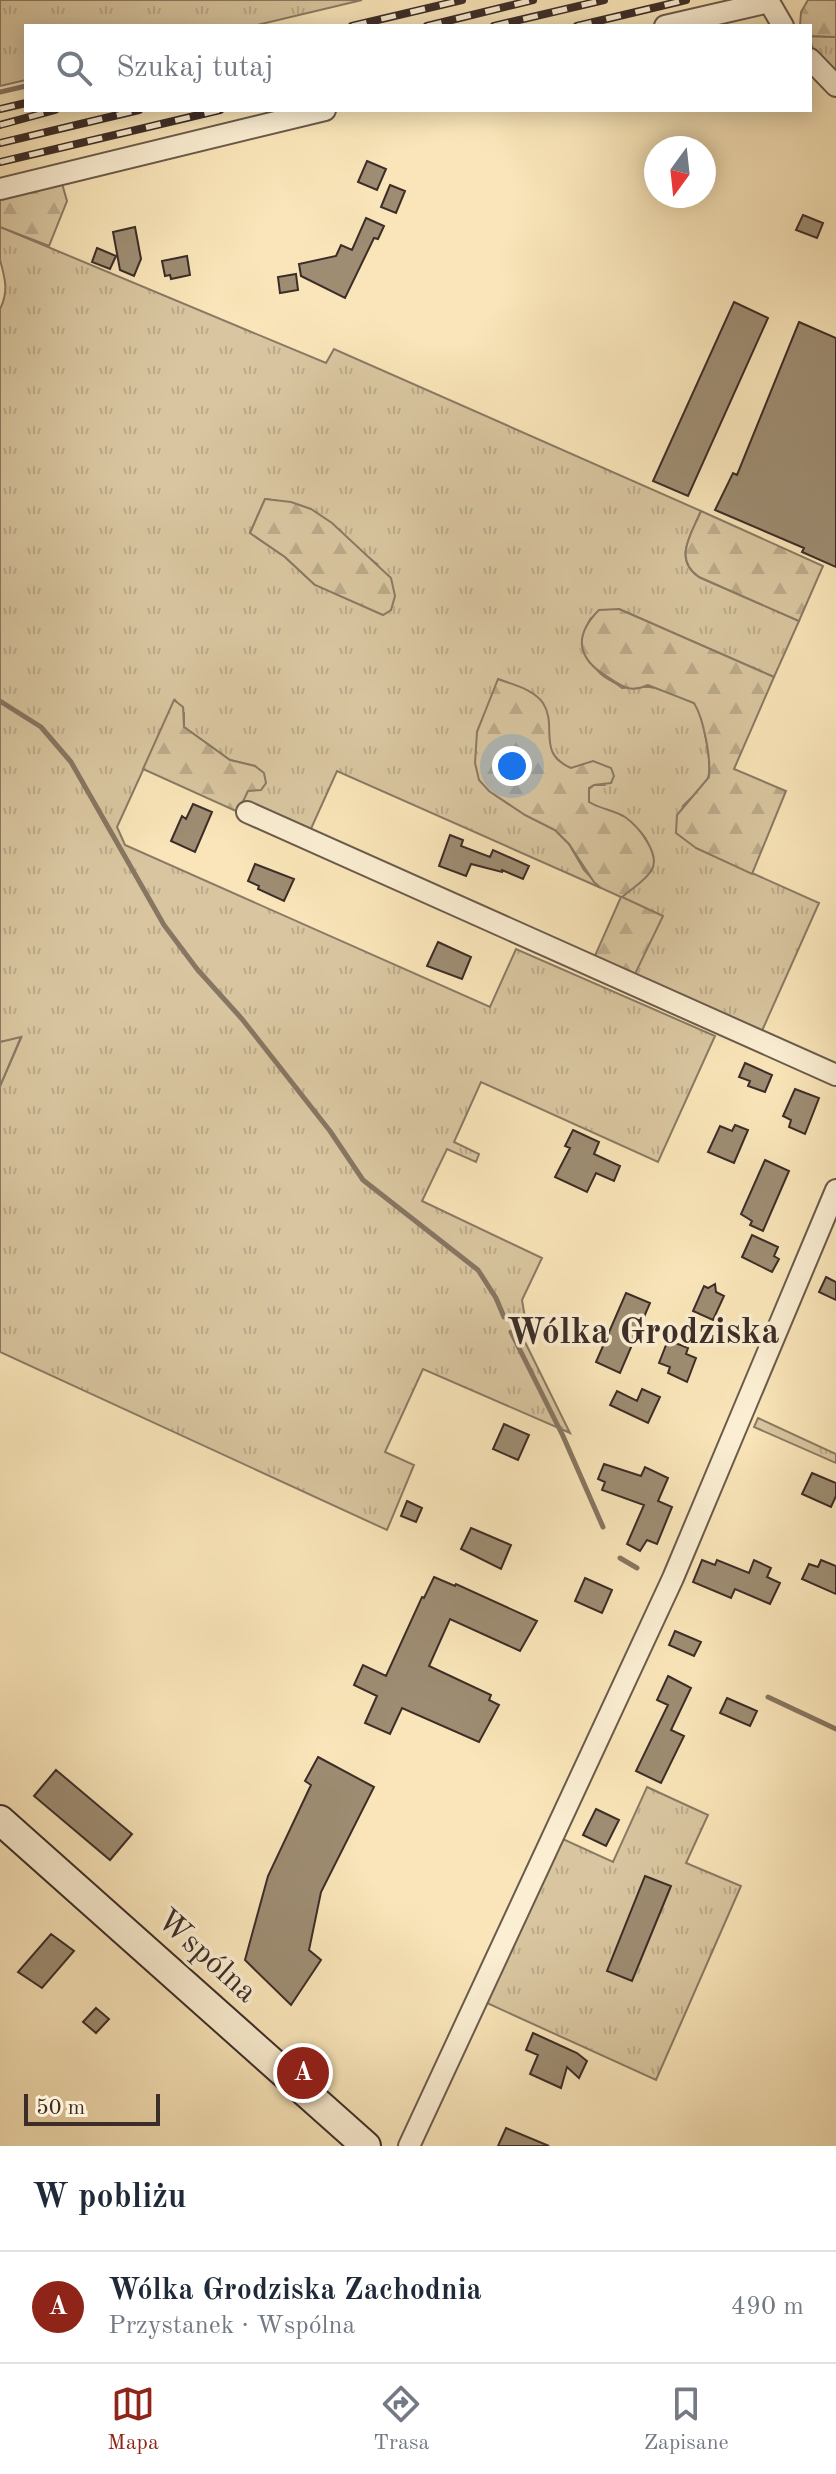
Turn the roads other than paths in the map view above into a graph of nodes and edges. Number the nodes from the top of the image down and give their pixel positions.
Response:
1 (674, 24) edge
2 (782, 24) edge
3 (812, 61) edge
4 (836, 86) edge
5 (317, 112) edge
6 (0, 189) edge
7 (247, 812) dead end
8 (836, 1075) edge
9 (836, 1190) edge
10 (0, 1820) edge
11 (366, 2146) edge
12 (409, 2146) edge

1 - 2 street
3 - 4 street
5 - 6 street
7 - 8 street
9 - 12 street
10 - 11 street, Wspólna

